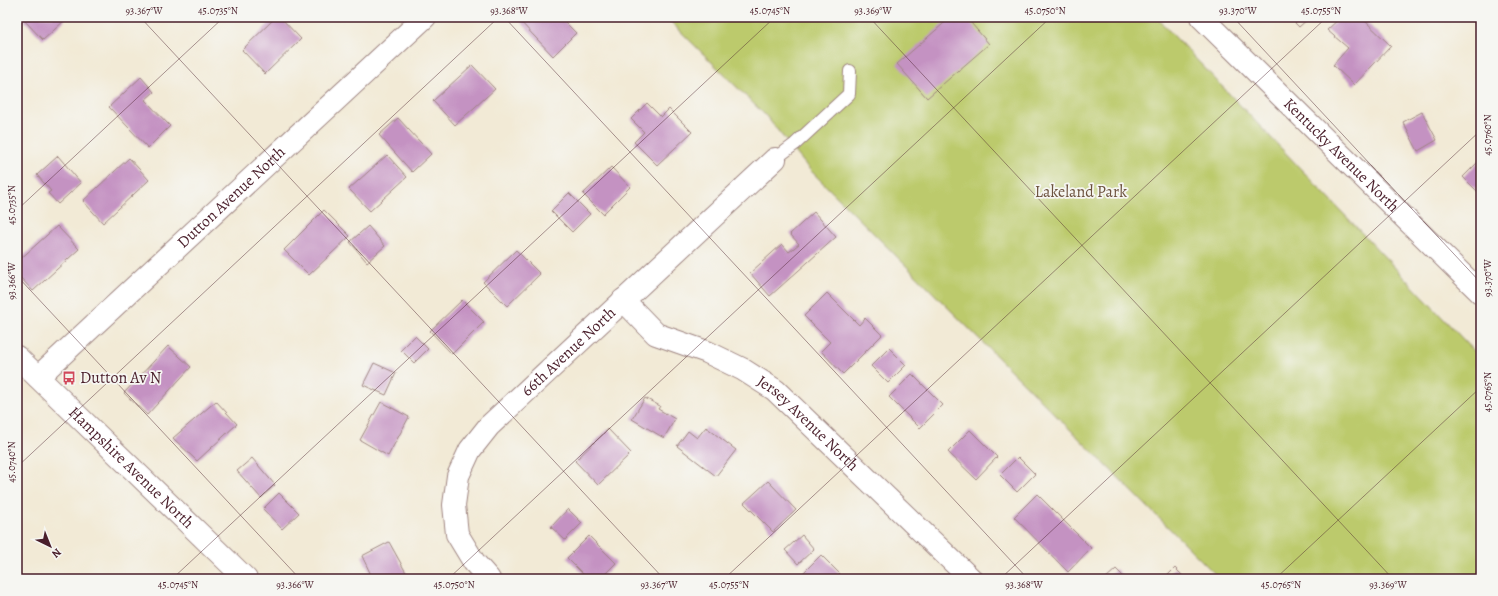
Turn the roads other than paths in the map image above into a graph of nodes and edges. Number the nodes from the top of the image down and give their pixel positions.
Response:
1 (425, 17) edge
2 (1201, 17) edge
3 (850, 71) dead end
4 (775, 159) joint
5 (1481, 293) edge
6 (623, 300) junction
7 (17, 357) edge
8 (38, 377) junction
9 (246, 579) edge
10 (489, 579) edge
11 (971, 579) edge

1 - 8 street, Dutton Avenue North
2 - 5 street, Kentucky Avenue North
3 - 4 lane
4 - 6 street, 66th Avenue North
6 - 10 street, 66th Avenue North
6 - 11 street, Jersey Avenue North
7 - 8 street, Hampshire Avenue North
8 - 9 street, Hampshire Avenue North

